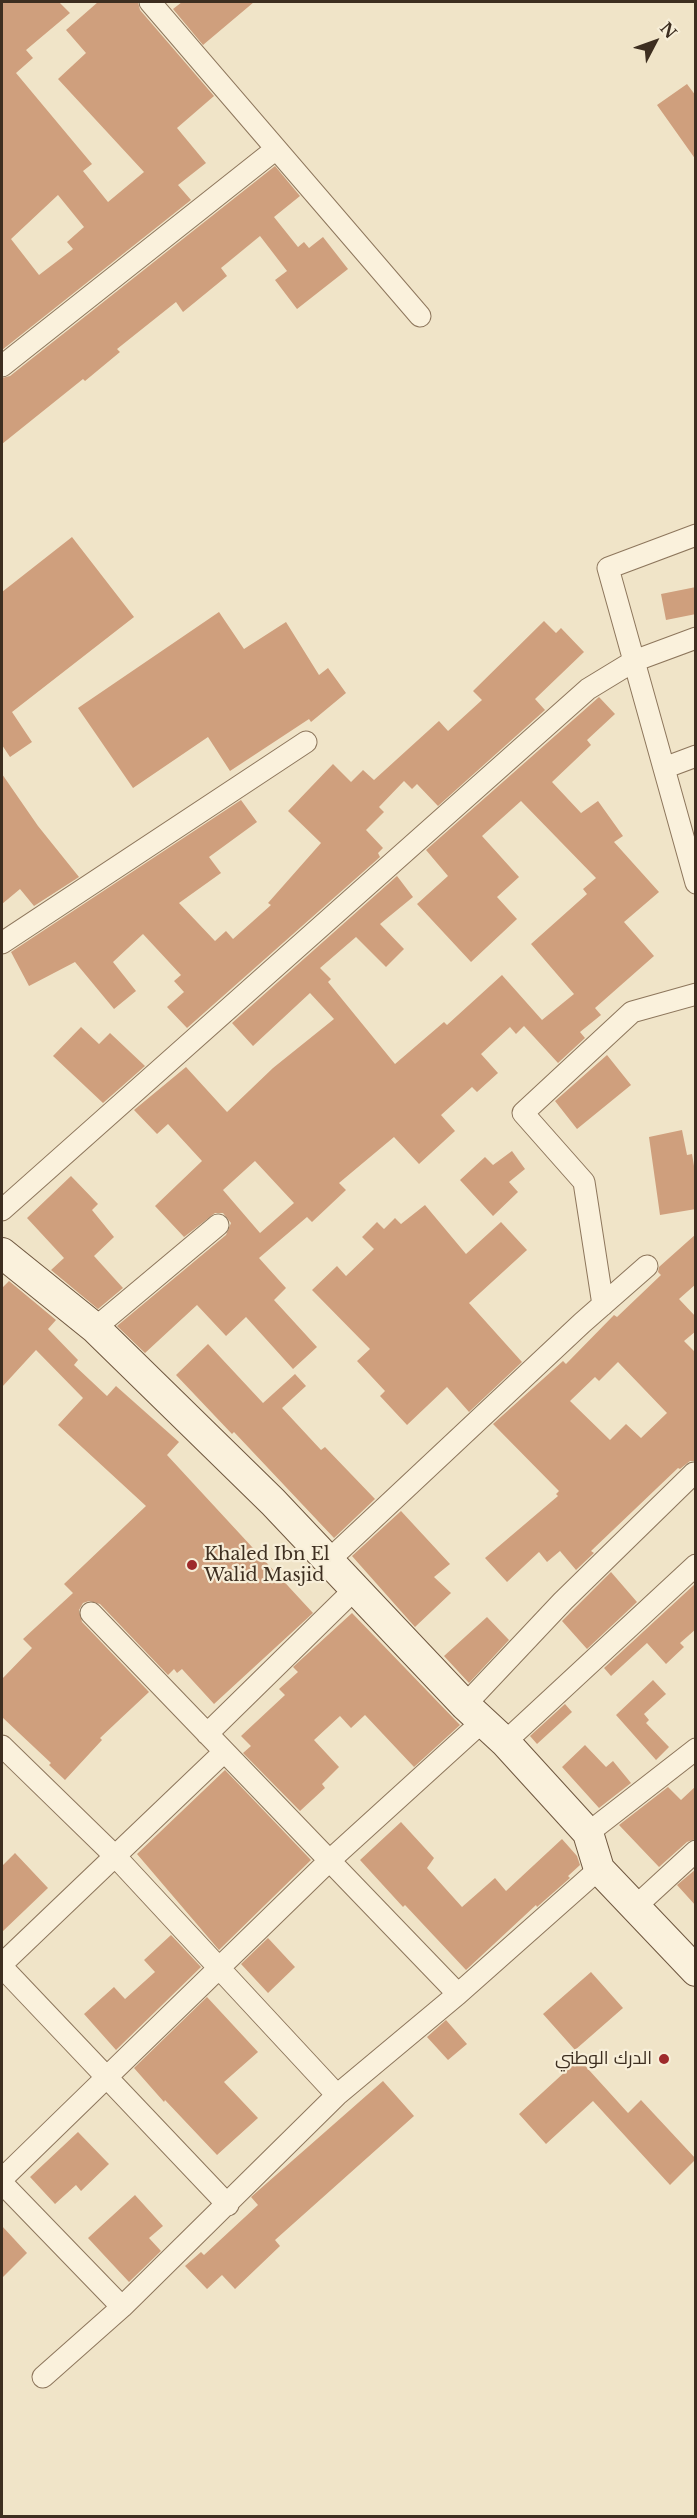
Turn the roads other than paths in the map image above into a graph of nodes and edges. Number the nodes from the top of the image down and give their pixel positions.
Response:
1 (156, 3) edge
2 (276, 149) junction
3 (420, 316) dead end
4 (2, 366) edge
5 (696, 536) edge
6 (696, 638) edge
7 (634, 661) junction
8 (306, 741) dead end
9 (696, 756) edge
10 (664, 768) junction
11 (696, 883) edge
12 (2, 943) edge
13 (696, 994) edge
14 (2, 1210) edge
15 (218, 1225) dead end
16 (2, 1253) edge
17 (647, 1266) dead end
18 (603, 1305) junction
19 (94, 1328) junction
20 (694, 1473) edge
21 (328, 1561) junction
22 (696, 1565) edge
23 (354, 1590) junction
24 (91, 1613) dead end
25 (473, 1713) junction
26 (207, 1734) junction
27 (506, 1742) junction
28 (2, 1746) edge
29 (696, 1749) edge
30 (224, 1752) junction
31 (588, 1833) junction
32 (696, 1851) edge
33 (116, 1857) junction
34 (329, 1861) junction
35 (599, 1869) junction
36 (635, 1907) junction
37 (2, 1965) edge
38 (219, 1968) junction
39 (696, 1971) edge
40 (458, 1994) junction
41 (106, 2077) junction
42 (337, 2095) junction
43 (2, 2181) edge
44 (228, 2205) junction
45 (122, 2307) junction
46 (43, 2377) dead end

1 - 2 street
2 - 3 street
2 - 4 street
5 - 7 street
6 - 7 street
7 - 10 street
7 - 14 street
8 - 12 street
9 - 10 street
10 - 11 street
13 - 18 street
15 - 19 street
16 - 19 street
17 - 18 street
18 - 21 street
19 - 21 street
20 - 25 street
21 - 23 street
22 - 27 street
23 - 25 street
23 - 26 street
24 - 26 street
25 - 27 street
25 - 34 street
26 - 30 street
27 - 31 street
28 - 33 street
29 - 31 street
30 - 33 street
30 - 34 street
31 - 35 street
32 - 36 street
33 - 37 street
33 - 38 street
34 - 38 street
34 - 40 street
35 - 36 street
35 - 40 street
36 - 39 street
37 - 41 street
38 - 41 street
38 - 42 street
40 - 42 street
41 - 43 street
41 - 44 street
42 - 44 street
43 - 45 street
44 - 45 street
45 - 46 street

